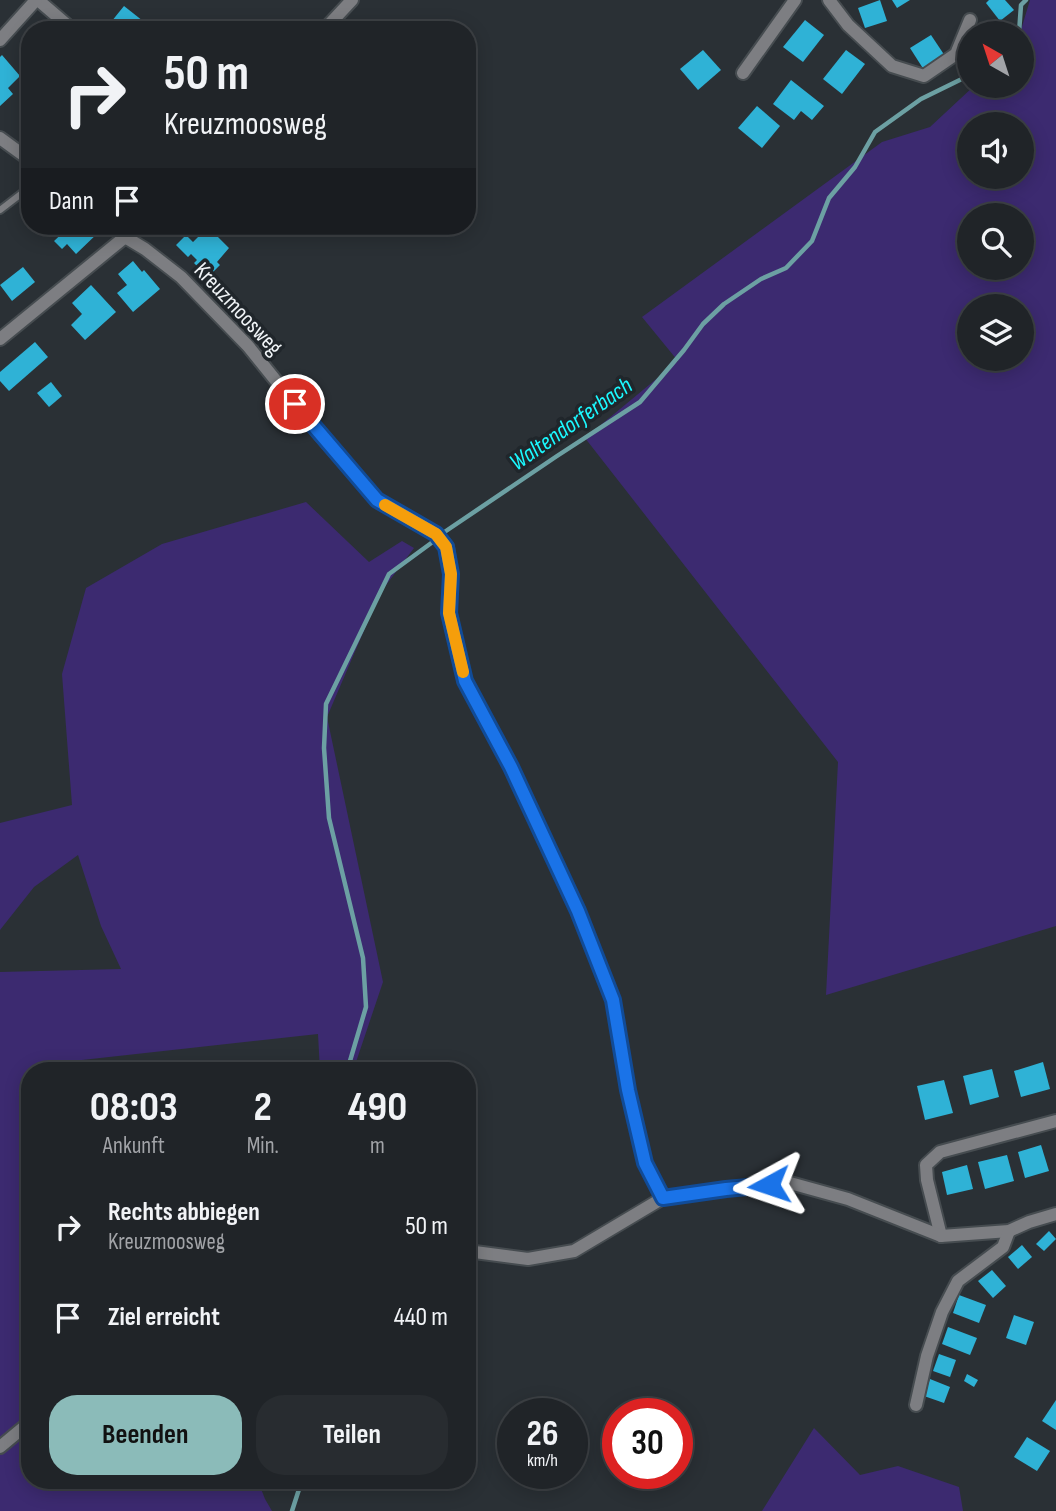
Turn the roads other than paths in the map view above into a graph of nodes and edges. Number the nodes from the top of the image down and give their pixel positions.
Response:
1 (37, 0) edge
2 (352, 0) edge
3 (795, 0) edge
4 (829, 0) edge
5 (970, 20) dead end
6 (63, 21) edge
7 (332, 21) edge
8 (0, 40) edge
9 (743, 73) dead end
10 (0, 138) edge
11 (21, 153) edge
12 (21, 194) edge
13 (0, 210) edge
14 (122, 235) edge
15 (125, 237) junction
16 (0, 340) edge
17 (1056, 1121) edge
18 (663, 1198) junction
19 (1056, 1214) edge
20 (1009, 1231) junction
21 (941, 1236) junction
22 (476, 1252) edge
23 (916, 1405) dead end
24 (21, 1430) edge
25 (0, 1447) edge

1 - 6 street
1 - 8 street
2 - 7 street
3 - 9 street
4 - 5 street
10 - 11 street
12 - 13 lane
14 - 15 street
15 - 16 street
15 - 18 street, Kreuzmoosweg
17 - 21 street
18 - 21 street
18 - 22 street
19 - 20 street
20 - 21 street
20 - 23 street
24 - 25 street

